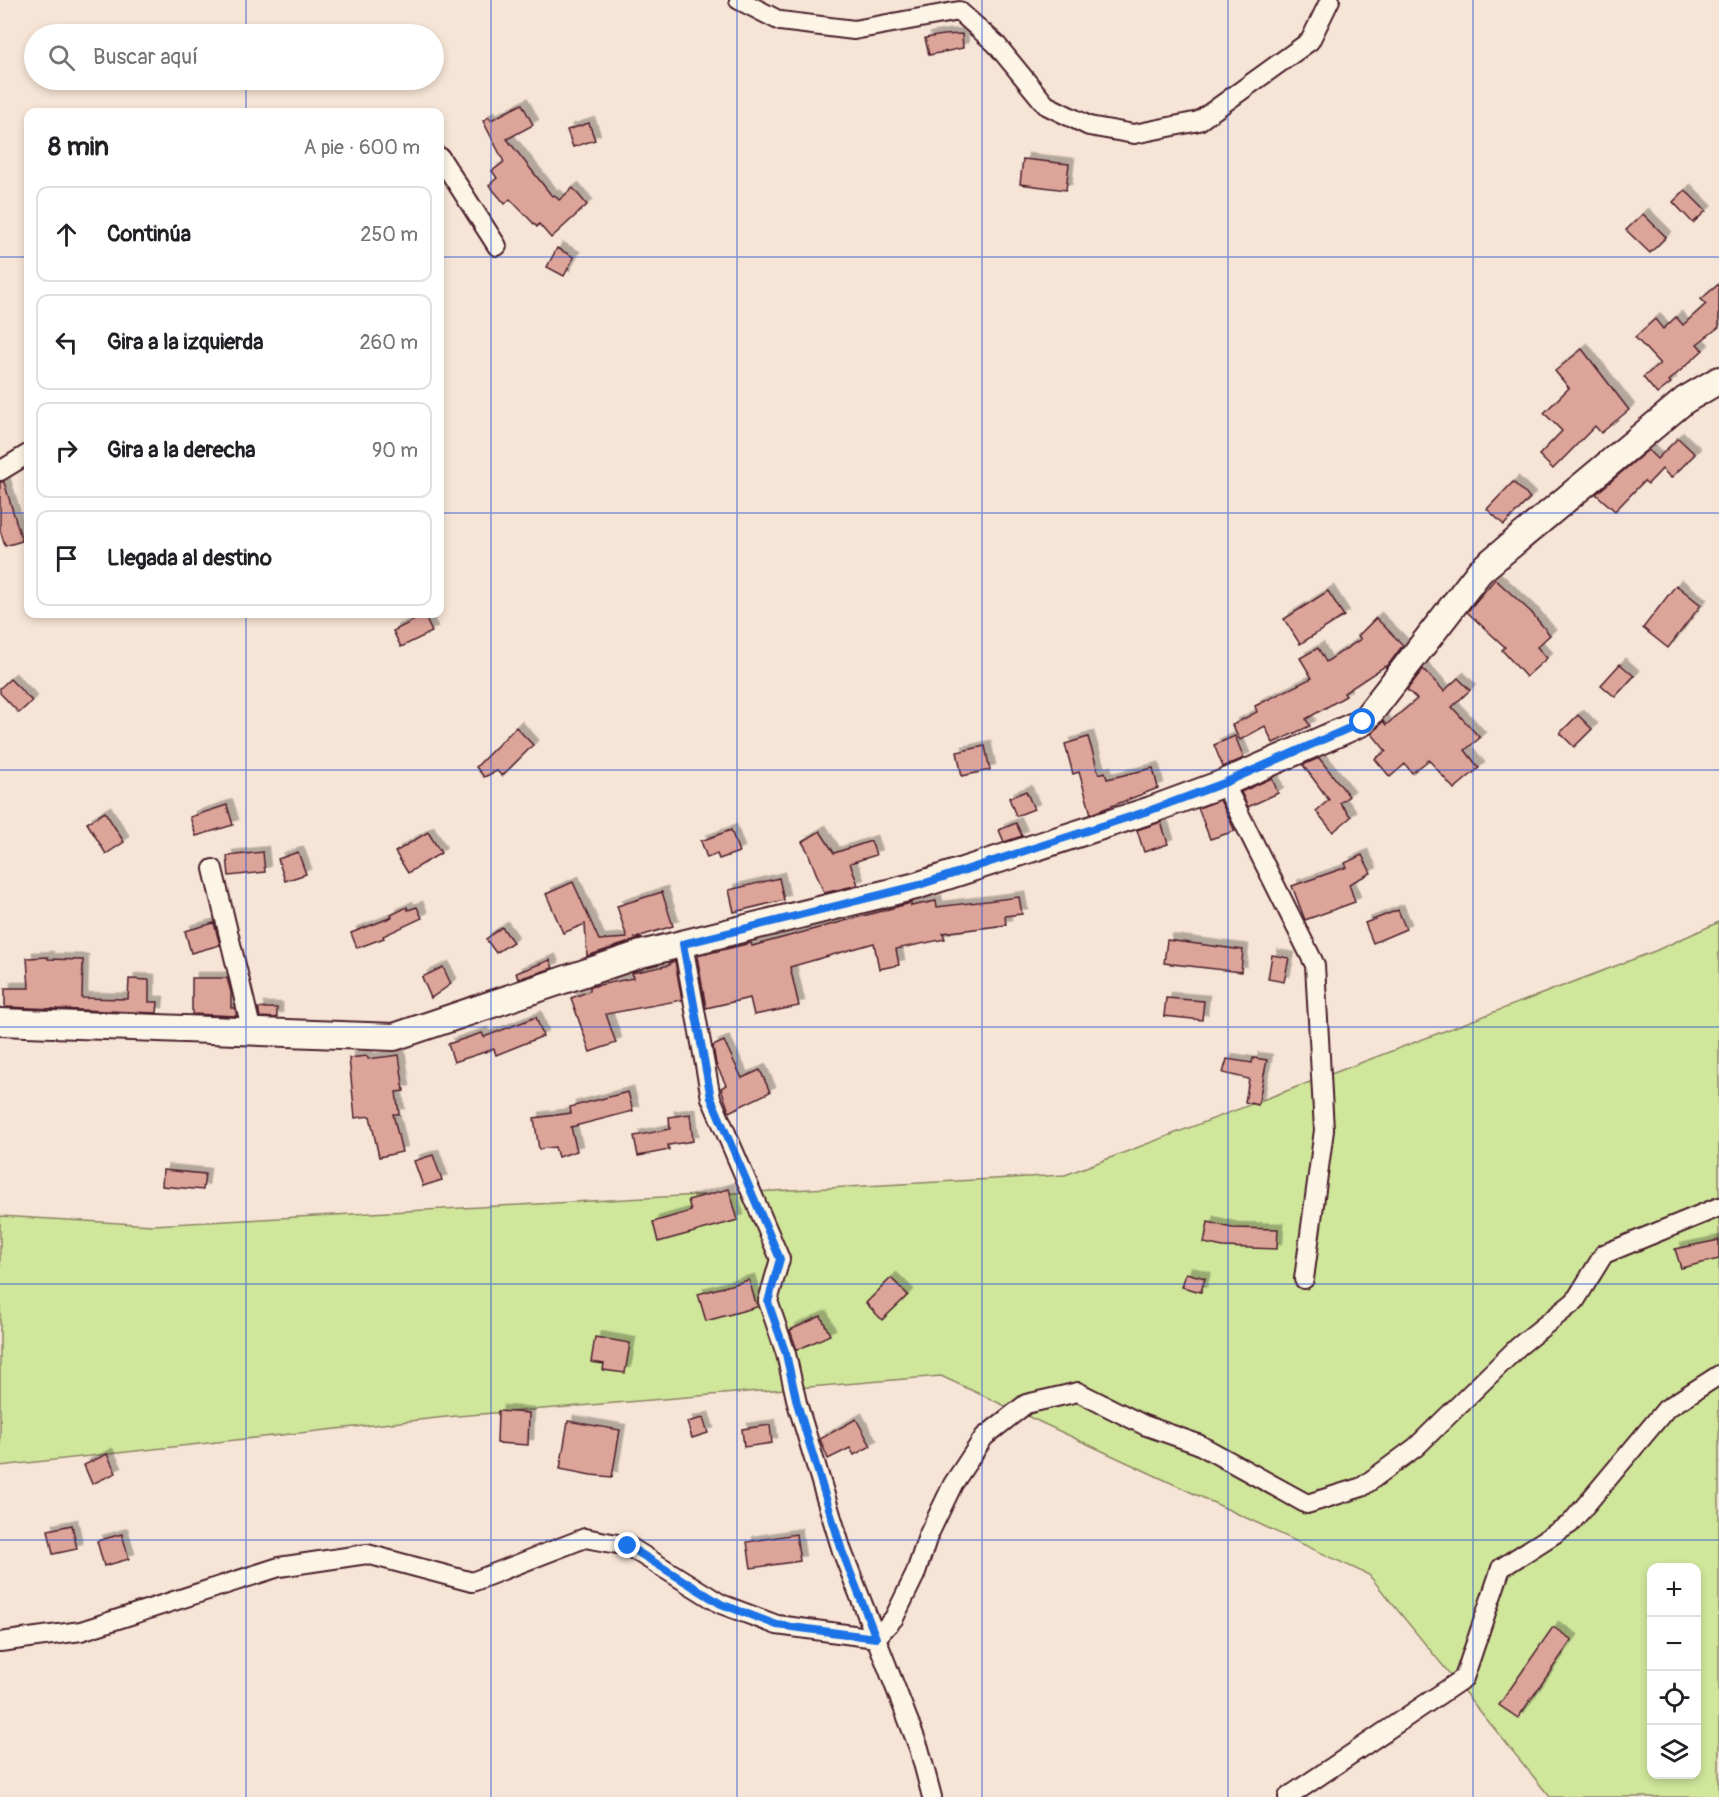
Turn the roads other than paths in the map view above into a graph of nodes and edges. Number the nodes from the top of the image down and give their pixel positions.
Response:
1 (739, 0) edge
2 (1330, 0) edge
3 (963, 6) edge
4 (444, 163) edge
5 (497, 246) dead end
6 (1719, 380) edge
7 (24, 456) edge
8 (0, 471) edge
9 (1224, 783) junction
10 (213, 869) dead end
11 (683, 944) junction
12 (0, 1022) edge
13 (252, 1032) junction
14 (1719, 1206) edge
15 (1304, 1279) dead end
16 (1719, 1374) edge
17 (876, 1638) junction
18 (0, 1642) edge
19 (932, 1797) edge
20 (1288, 1797) edge

1 - 3 street
2 - 3 street
4 - 5 street
6 - 9 street
7 - 8 street
9 - 11 street
9 - 15 street
10 - 13 street
11 - 13 street
11 - 17 street
12 - 13 street
14 - 17 street
16 - 20 street
17 - 18 street
17 - 19 street

